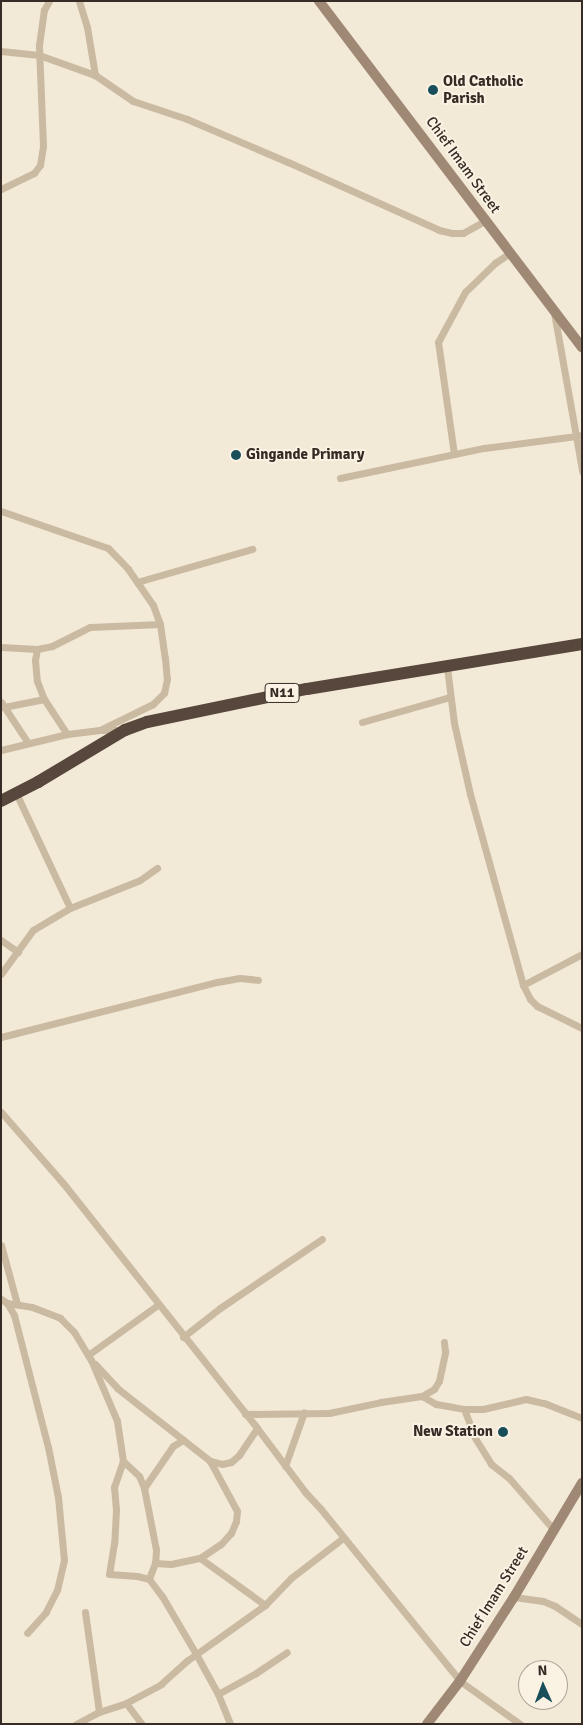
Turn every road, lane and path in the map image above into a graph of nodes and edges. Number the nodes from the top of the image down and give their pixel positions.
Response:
1 (49, 1) edge
2 (79, 1) edge
3 (319, 1) edge
4 (1, 51) edge
5 (39, 55) junction
6 (95, 75) junction
7 (1, 188) edge
8 (485, 222) junction
9 (510, 253) junction
10 (554, 313) junction
11 (582, 347) edge
12 (579, 435) edge
13 (454, 454) junction
14 (582, 471) edge
15 (340, 478) dead end
16 (1, 511) edge
17 (252, 549) dead end
18 (137, 582) junction
19 (160, 624) junction
20 (582, 644) edge
21 (1, 648) edge
22 (37, 649) junction
23 (447, 667) junction
24 (450, 697) junction
25 (44, 699) junction
26 (2, 705) edge
27 (362, 722) dead end
28 (100, 730) junction
29 (125, 730) junction
30 (67, 734) junction
31 (28, 743) junction
32 (1, 750) edge
33 (16, 793) junction
34 (1, 801) edge
35 (157, 868) dead end
36 (70, 908) junction
37 (1, 940) edge
38 (18, 952) junction
39 (582, 954) edge
40 (1, 974) edge
41 (258, 980) dead end
42 (523, 985) junction
43 (582, 1028) edge
44 (1, 1037) edge
45 (1, 1112) edge
46 (322, 1239) dead end
47 (1, 1245) edge
48 (4, 1301) edge
49 (17, 1304) junction
50 (159, 1304) junction
51 (183, 1337) junction
52 (444, 1342) dead end
53 (89, 1357) junction
54 (422, 1396) junction
55 (464, 1409) junction
56 (304, 1412) junction
57 (245, 1414) junction
58 (582, 1418) edge
59 (257, 1428) junction
60 (183, 1440) junction
61 (122, 1461) junction
62 (210, 1461) junction
63 (285, 1466) junction
64 (582, 1483) edge
65 (144, 1488) junction
66 (553, 1529) junction
67 (343, 1538) junction
68 (200, 1558) junction
69 (155, 1563) junction
70 (149, 1579) junction
71 (514, 1597) junction
72 (265, 1605) junction
73 (85, 1612) dead end
74 (582, 1624) edge
75 (27, 1633) dead end
76 (287, 1652) dead end
77 (196, 1654) junction
78 (460, 1681) junction
79 (218, 1694) junction
80 (126, 1703) junction
81 (100, 1712) junction
82 (76, 1724) edge
83 (142, 1724) edge
84 (230, 1724) edge
85 (427, 1724) edge
86 (520, 1724) edge

1 - 5 street
2 - 6 street
3 - 8 street, Chief Imam Street
4 - 5 street
5 - 6 street
5 - 7 street
6 - 8 street
8 - 9 street, Chief Imam Street
9 - 10 street, Chief Imam Street
9 - 13 street
10 - 11 street, Chief Imam Street
10 - 12 street
12 - 13 street
12 - 14 street
13 - 15 street
16 - 18 street
17 - 18 street
18 - 19 street
19 - 22 street
19 - 28 street
20 - 23 highway, N11
21 - 22 street
22 - 25 street
23 - 24 street
23 - 29 highway, N11
24 - 27 street
24 - 42 street
25 - 26 street
25 - 30 street
26 - 31 street
28 - 29 street
28 - 30 street
29 - 33 highway, N11
30 - 31 street
31 - 32 street
33 - 34 highway, N11
33 - 36 street
35 - 36 street
36 - 38 street
37 - 38 street
38 - 40 street
39 - 42 street
41 - 44 street
42 - 43 street
45 - 50 street
46 - 51 street
47 - 49 street
48 - 49 street
48 - 75 street
49 - 53 street
50 - 51 street
50 - 53 street
51 - 57 street
52 - 54 street
53 - 60 street
53 - 61 street
54 - 55 street
54 - 56 street
55 - 58 street
55 - 66 street
56 - 57 street
56 - 63 street
57 - 59 street
59 - 62 street
59 - 63 street
60 - 62 street
60 - 65 street
61 - 65 street
61 - 70 street
62 - 68 street
63 - 67 street
64 - 66 street, Chief Imam Street
65 - 69 street
66 - 71 street, Chief Imam Street
67 - 72 street
67 - 78 street
68 - 69 street
68 - 72 street
69 - 70 street
70 - 77 street
71 - 74 street
71 - 78 street, Chief Imam Street
72 - 77 street
73 - 81 street
76 - 79 street
77 - 79 street
77 - 80 street
78 - 85 street, Chief Imam Street
78 - 86 street
79 - 84 street
80 - 81 street
80 - 83 street
81 - 82 street

